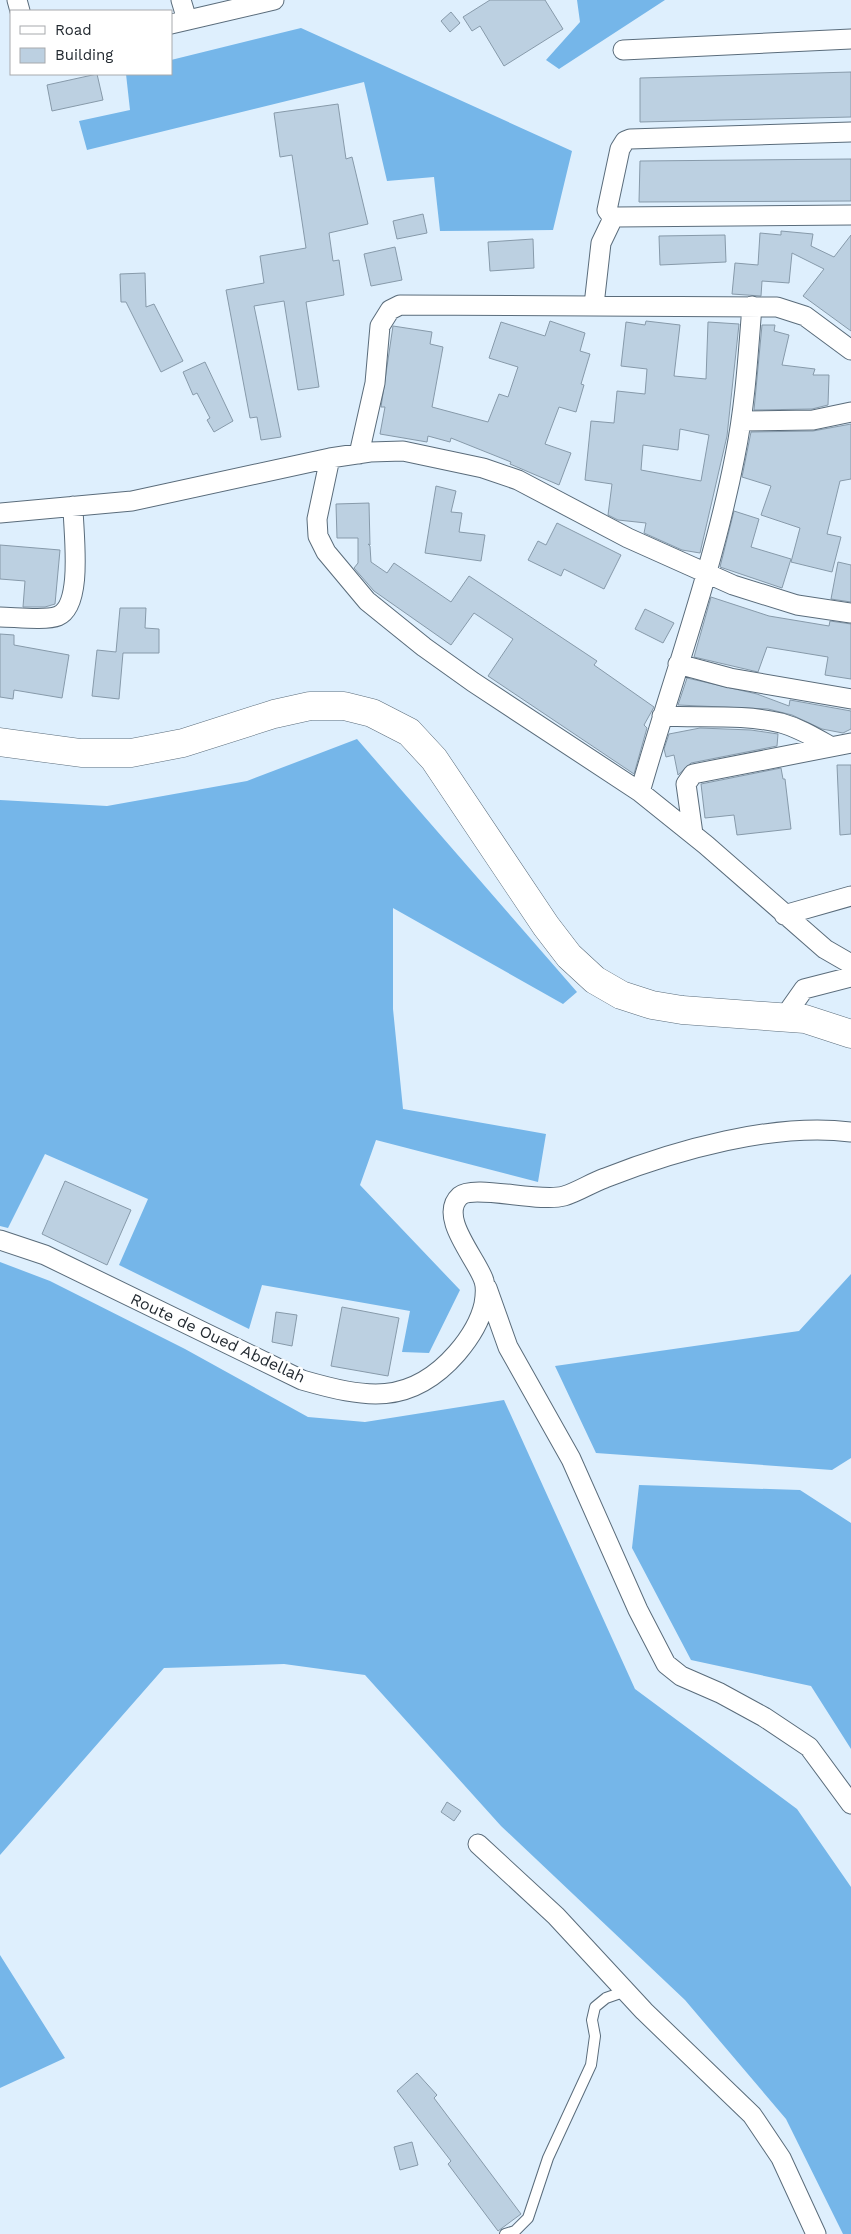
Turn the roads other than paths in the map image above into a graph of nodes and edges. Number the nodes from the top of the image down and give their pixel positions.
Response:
1 (181, 0) edge
2 (274, 0) edge
3 (179, 22) edge
4 (851, 39) edge
5 (623, 50) dead end
6 (851, 132) edge
7 (851, 215) edge
8 (614, 216) junction
9 (594, 305) junction
10 (752, 306) junction
11 (851, 350) edge
12 (851, 412) edge
13 (741, 421) junction
14 (359, 454) junction
15 (330, 458) junction
16 (73, 506) junction
17 (0, 513) edge
18 (707, 574) junction
19 (851, 613) edge
20 (0, 617) edge
21 (678, 664) junction
22 (851, 699) edge
23 (662, 716) junction
24 (0, 742) edge
25 (851, 742) edge
26 (830, 746) junction
27 (640, 792) junction
28 (693, 834) junction
29 (851, 896) edge
30 (784, 915) junction
31 (851, 964) edge
32 (851, 977) edge
33 (785, 1016) junction
34 (851, 1034) edge
35 (851, 1132) edge
36 (0, 1240) edge
37 (485, 1282) junction
38 (851, 1804) edge
39 (478, 1844) dead end
40 (626, 1991) junction
41 (505, 2234) edge
42 (816, 2234) edge

1 - 3 street
2 - 3 street
4 - 5 street
6 - 8 street
7 - 8 street
8 - 9 street
9 - 10 street
9 - 14 street
10 - 11 street
10 - 13 street
12 - 13 street
13 - 18 street
14 - 15 street
14 - 18 street
15 - 16 street
15 - 27 street
16 - 17 street
16 - 20 street
18 - 19 street
18 - 21 street
21 - 22 street
21 - 23 street
23 - 26 street
23 - 27 street
24 - 33 main road
25 - 26 street
26 - 28 street
27 - 28 street
28 - 30 street
29 - 30 street
30 - 31 street
32 - 33 street
33 - 34 main road
35 - 37 street
36 - 37 street, Route de Oued Abdellah
37 - 38 street
39 - 40 street
40 - 41 lane
40 - 42 street

